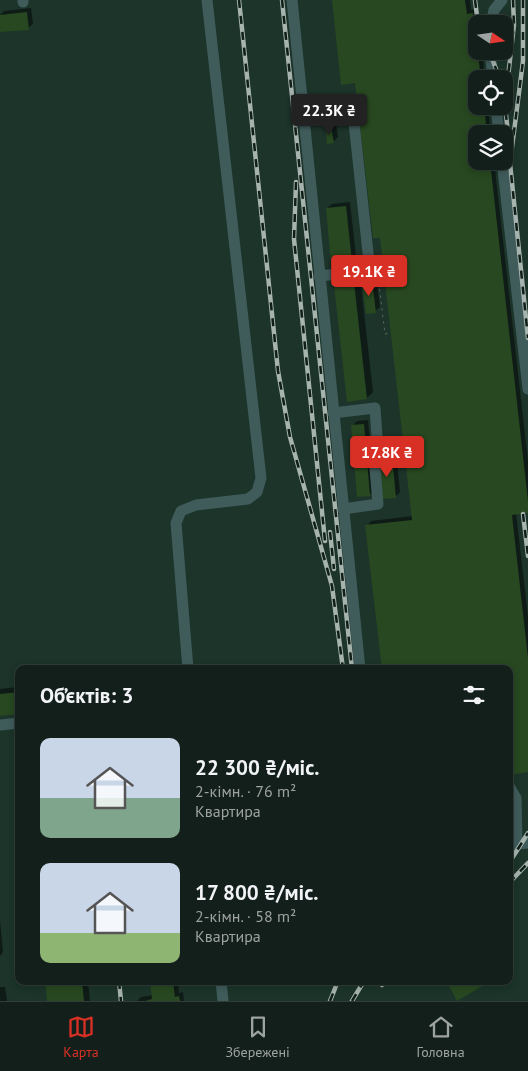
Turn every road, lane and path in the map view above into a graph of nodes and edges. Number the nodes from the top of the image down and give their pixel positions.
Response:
1 (207, 0) edge
2 (292, 0) edge
3 (502, 0) edge
4 (493, 15) edge
5 (302, 109) junction
6 (503, 170) edge
7 (370, 271) junction
8 (320, 276) junction
9 (391, 333) dead end
10 (528, 389) edge
11 (333, 413) junction
12 (343, 509) junction
13 (188, 665) edge
14 (360, 665) edge
15 (15, 723) edge
16 (0, 724) edge
17 (513, 793) edge
18 (518, 844) edge
19 (221, 985) edge
20 (223, 1001) edge

1 - 13 lane
2 - 5 lane
3 - 4 lane
5 - 7 lane
5 - 8 lane
6 - 10 lane
7 - 8 lane
7 - 9 path
8 - 11 lane
11 - 12 lane
11 - 12 lane
12 - 14 lane
15 - 16 lane
17 - 18 lane
19 - 20 lane

